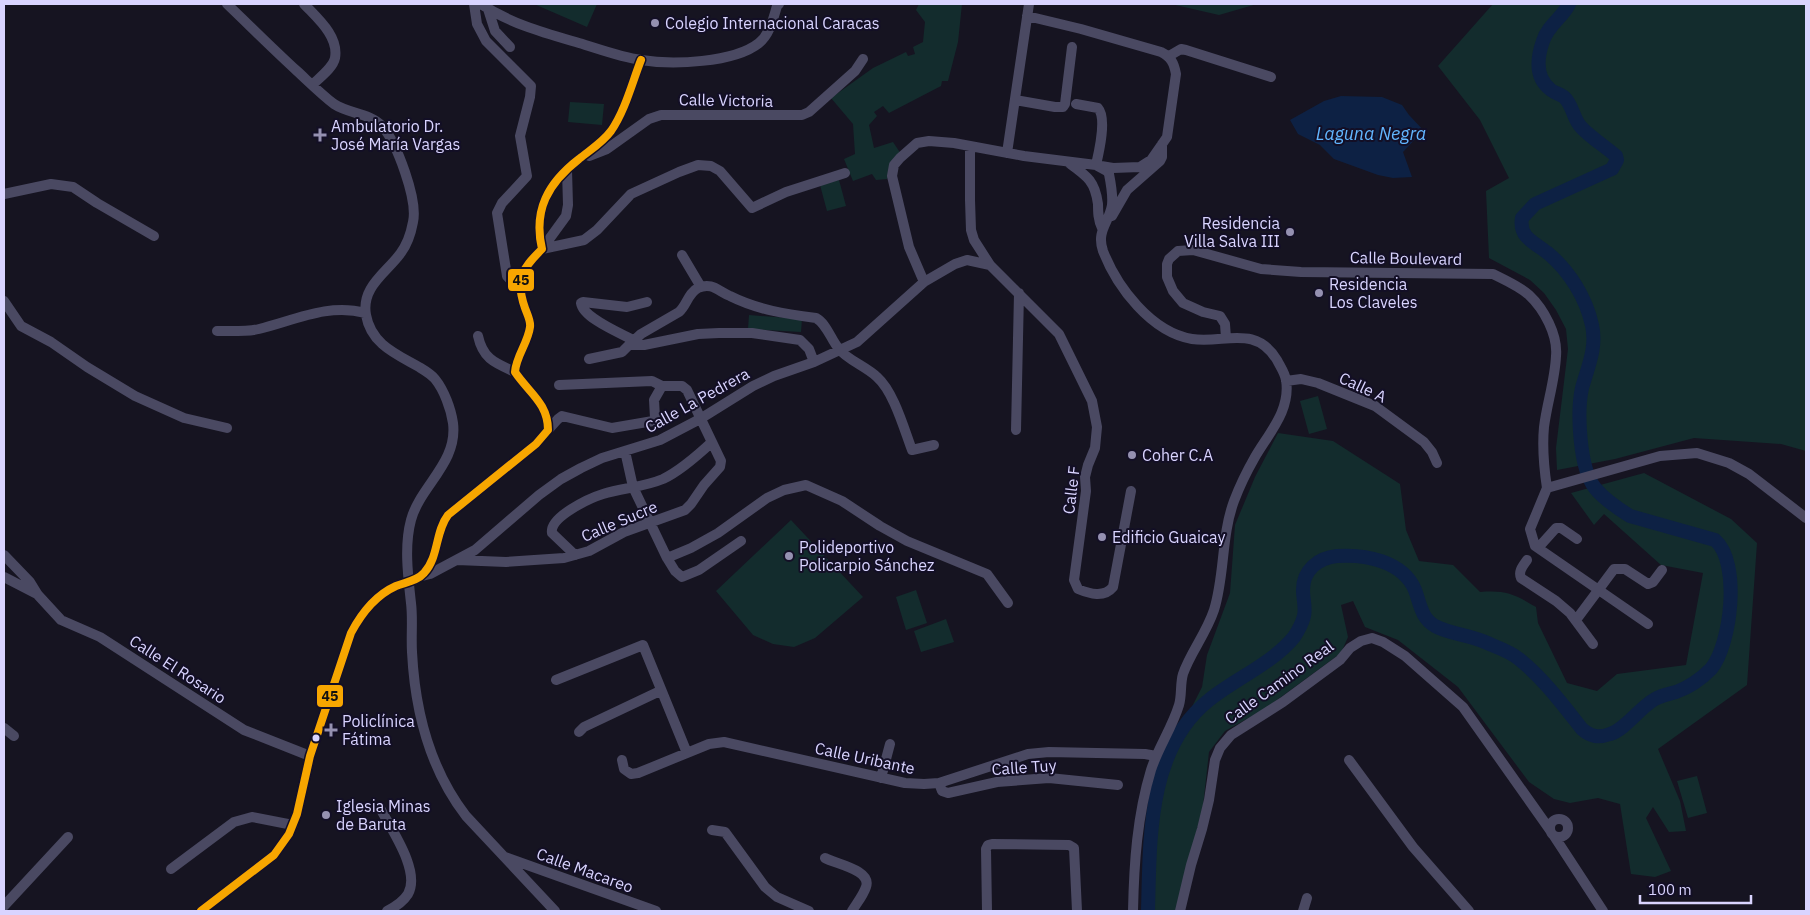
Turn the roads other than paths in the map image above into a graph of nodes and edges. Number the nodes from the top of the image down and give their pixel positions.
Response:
1 (227, 4) edge
2 (304, 4) edge
3 (474, 4) edge
4 (779, 4) edge
5 (1029, 4) edge
6 (484, 6) edge
7 (1028, 16) junction
8 (1072, 47) dead end
9 (510, 48) dead end
10 (1169, 56) junction
11 (862, 59) dead end
12 (641, 60) junction
13 (1271, 77) dead end
14 (312, 85) junction
15 (1015, 100) junction
16 (1076, 104) dead end
17 (1162, 144) junction
18 (970, 147) junction
19 (1007, 153) junction
20 (579, 159) junction
21 (1068, 162) junction
22 (1104, 167) junction
23 (567, 170) junction
24 (845, 173) dead end
25 (1095, 192) junction
26 (4, 194) edge
27 (1102, 228) junction
28 (154, 236) dead end
29 (542, 249) junction
30 (682, 255) dead end
31 (990, 265) junction
32 (924, 282) junction
33 (701, 287) junction
34 (519, 289) junction
35 (1019, 293) junction
36 (4, 301) edge
37 (648, 302) dead end
38 (365, 313) junction
39 (217, 331) dead end
40 (478, 336) dead end
41 (1226, 338) junction
42 (631, 342) junction
43 (840, 351) junction
44 (589, 359) dead end
45 (814, 362) junction
46 (515, 372) junction
47 (1286, 381) junction
48 (559, 385) dead end
49 (662, 386) junction
50 (700, 419) junction
51 (227, 428) dead end
52 (548, 430) junction
53 (1016, 430) dead end
54 (712, 442) junction
55 (934, 445) dead end
56 (625, 452) junction
57 (1437, 463) dead end
58 (634, 487) junction
59 (1546, 488) junction
60 (1131, 491) dead end
61 (1806, 518) edge
62 (651, 522) junction
63 (1577, 539) dead end
64 (741, 542) dead end
65 (1538, 548) junction
66 (4, 555) edge
67 (575, 555) junction
68 (667, 558) junction
69 (455, 560) junction
70 (1527, 560) dead end
71 (1662, 570) dead end
72 (420, 576) junction
73 (4, 577) edge
74 (408, 583) junction
75 (1599, 590) junction
76 (38, 595) junction
77 (1008, 602) dead end
78 (1576, 620) junction
79 (1648, 624) dead end
80 (1593, 644) dead end
81 (556, 680) dead end
82 (660, 691) junction
83 (4, 728) edge
84 (579, 732) dead end
85 (14, 736) dead end
86 (890, 744) dead end
87 (687, 753) junction
88 (310, 756) junction
89 (1156, 756) junction
90 (622, 760) dead end
91 (1349, 760) dead end
92 (881, 778) junction
93 (939, 783) junction
94 (1118, 785) dead end
95 (380, 808) dead end
96 (1535, 808) junction
97 (1560, 819) junction
98 (293, 825) junction
99 (1568, 827) junction
100 (712, 830) dead end
101 (1552, 833) junction
102 (68, 836) dead end
103 (504, 857) junction
104 (825, 858) dead end
105 (1570, 859) junction
106 (171, 869) dead end
107 (18, 891) junction
108 (1307, 898) dead end
109 (4, 906) edge
110 (9, 911) edge
111 (202, 911) edge
112 (387, 911) edge
113 (555, 911) edge
114 (656, 911) edge
115 (809, 911) edge
116 (852, 911) edge
117 (987, 911) edge
118 (1077, 911) edge
119 (1133, 911) edge
120 (1180, 911) edge
121 (1303, 911) edge
122 (1469, 911) edge
123 (1603, 911) edge

1 - 14 street
2 - 14 street
3 - 34 street
4 - 12 street
5 - 7 street
6 - 9 street
6 - 12 street
7 - 10 street
7 - 15 street
8 - 15 street
10 - 13 street
10 - 17 street
11 - 20 street, Calle Victoria
12 - 20 street
14 - 38 street
15 - 19 street
16 - 22 street
17 - 22 street
17 - 27 street
18 - 19 street
18 - 31 street, Calle F
18 - 32 street
19 - 21 street
20 - 23 street
21 - 22 street
21 - 25 street
22 - 25 street
22 - 27 street
23 - 29 street
23 - 29 street
24 - 29 street
25 - 27 street
26 - 28 street
27 - 41 street
29 - 34 street
30 - 33 street
31 - 32 street, Calle La Pedrera
31 - 35 street, Calle F
32 - 43 street, Calle La Pedrera
33 - 42 street
33 - 43 street
34 - 46 street
35 - 53 street
35 - 60 street, Calle F
36 - 51 street
37 - 42 street
38 - 39 street
38 - 74 street
40 - 46 street
41 - 47 street
41 - 59 street, Calle Boulevard
42 - 44 street
42 - 45 street
43 - 45 street, Calle La Pedrera
43 - 55 street
45 - 50 street, Calle La Pedrera
46 - 52 street
47 - 57 street, Calle A
47 - 89 street
48 - 49 street
49 - 50 street, Calle Sucre
49 - 52 street
50 - 54 street, Calle Sucre
50 - 56 street, Calle La Pedrera
52 - 72 street
54 - 58 street
54 - 62 street, Calle Sucre
56 - 58 street
56 - 69 street, Calle La Pedrera
58 - 62 street
58 - 67 street
59 - 61 street
59 - 65 street
62 - 67 street, Calle Sucre
62 - 68 street
63 - 65 street
64 - 68 street
65 - 75 street
66 - 76 street, Calle El Rosario
67 - 69 street, Calle Sucre
68 - 77 street
69 - 72 street, Calle La Pedrera
70 - 78 street
71 - 75 street
72 - 74 street, Calle La Pedrera
73 - 76 street, Calle El Rosario
74 - 88 street, Calle La Pedrera
74 - 103 street
75 - 78 street
75 - 79 street
76 - 88 street, Calle El Rosario
78 - 80 street
81 - 82 street
82 - 84 street
82 - 87 street
83 - 85 street
86 - 92 street
87 - 90 street, Calle Uribante
87 - 92 street, Calle Uribante
88 - 98 street, Calle La Pedrera
89 - 93 street, Calle Uribante
89 - 119 street
91 - 122 street
92 - 93 street, Calle Uribante
93 - 94 street, Calle Tuy
95 - 112 street
96 - 97 street
96 - 101 street
96 - 120 street, Calle Camino Real
97 - 99 street
97 - 101 street
98 - 106 street
98 - 111 street, Calle La Pedrera
99 - 101 street
99 - 105 street
100 - 115 street
101 - 105 street
102 - 107 street
103 - 113 street
103 - 114 street, Calle Macareo
104 - 116 street
105 - 123 street
107 - 109 street
107 - 110 street
108 - 121 street
117 - 118 street

